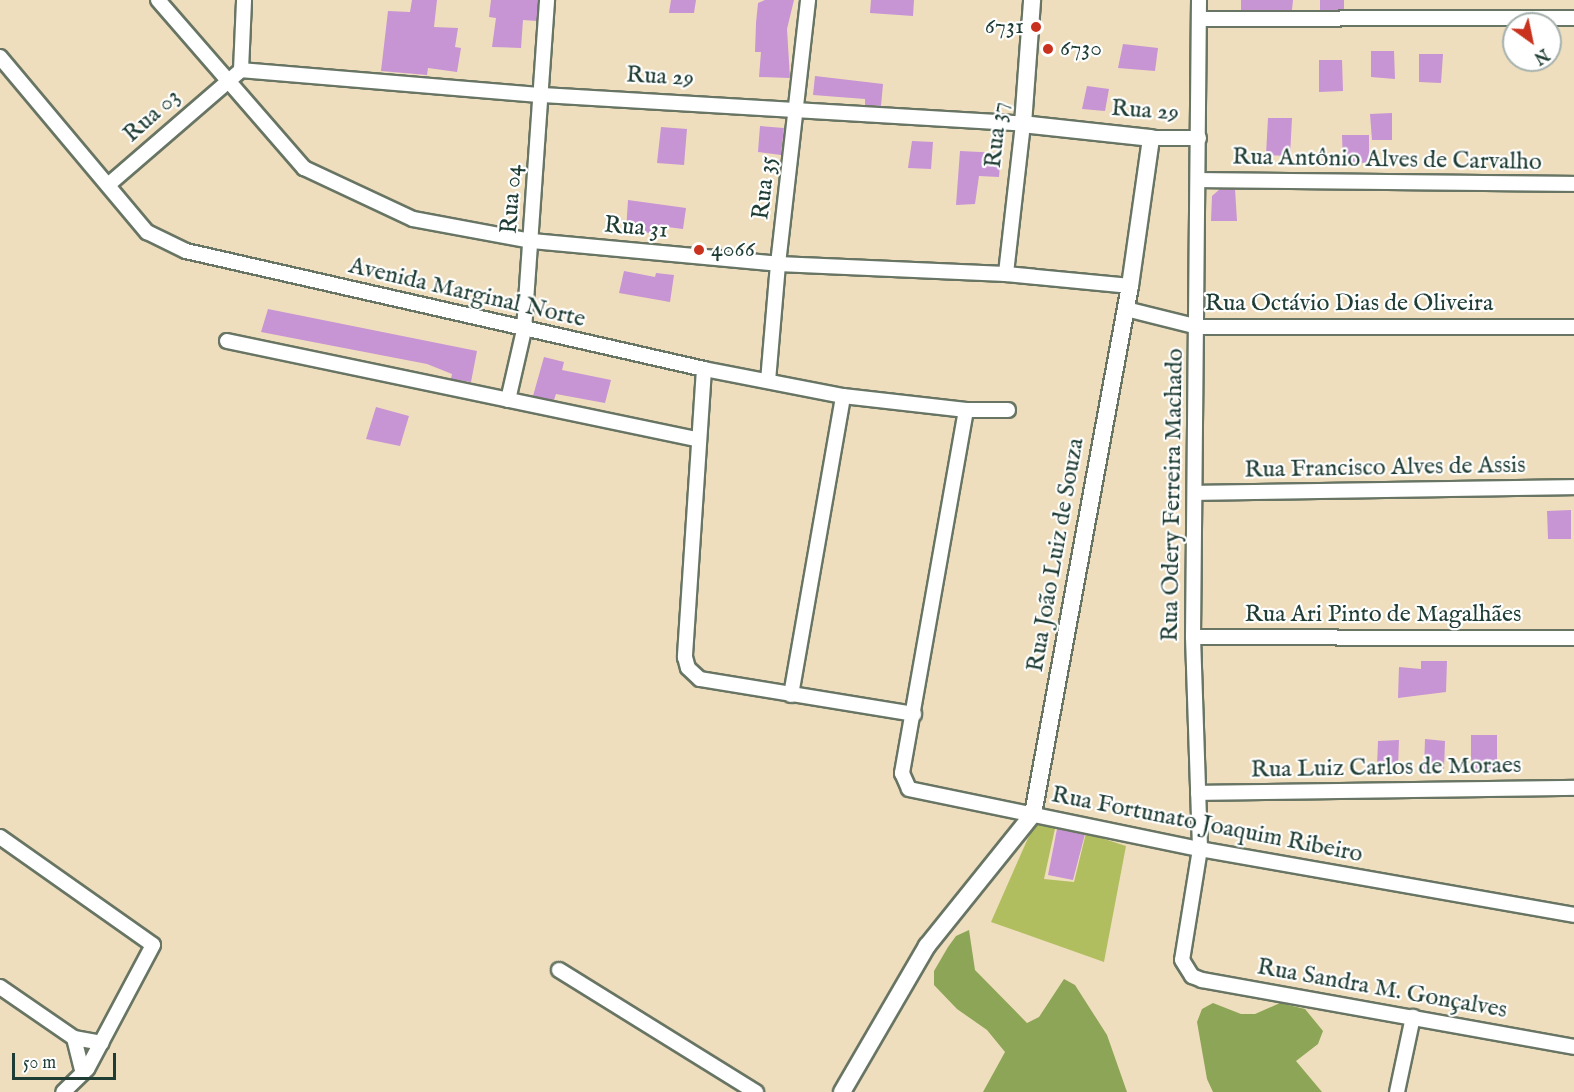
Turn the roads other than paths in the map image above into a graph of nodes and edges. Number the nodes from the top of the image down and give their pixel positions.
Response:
1 (158, 0) edge
2 (244, 0) edge
3 (547, 0) edge
4 (808, 0) edge
5 (1032, 0) edge
6 (1199, 0) edge
7 (1574, 18) edge
8 (1198, 19) junction
9 (0, 57) edge
10 (241, 70) junction
11 (226, 80) junction
12 (541, 95) junction
13 (797, 108) junction
14 (1023, 124) junction
15 (1151, 138) junction
16 (1199, 138) junction
17 (1200, 180) junction
18 (1574, 184) edge
19 (108, 185) junction
20 (532, 241) junction
21 (778, 264) junction
22 (1006, 274) junction
23 (1130, 286) junction
24 (1126, 309) junction
25 (1198, 327) junction
26 (1574, 327) edge
27 (524, 330) junction
28 (227, 341) dead end
29 (704, 369) junction
30 (768, 381) junction
31 (843, 396) junction
32 (508, 400) junction
33 (966, 410) junction
34 (1008, 410) dead end
35 (699, 440) junction
36 (1574, 488) edge
37 (1196, 494) junction
38 (1193, 637) junction
39 (1574, 638) edge
40 (791, 694) junction
41 (914, 714) junction
42 (1574, 788) edge
43 (1198, 793) junction
44 (1033, 814) junction
45 (0, 837) edge
46 (1200, 849) junction
47 (1574, 915) edge
48 (1186, 969) joint
49 (559, 970) dead end
50 (0, 987) edge
51 (1413, 1017) junction
52 (74, 1038) junction
53 (102, 1043) junction
54 (1574, 1047) edge
55 (83, 1073) junction
56 (63, 1092) edge
57 (756, 1092) edge
58 (842, 1092) edge
59 (1397, 1092) edge

1 - 11 street
2 - 10 street
3 - 12 street, Rua 04
4 - 13 street, Rua 35
5 - 14 street, Rua 37
6 - 8 street
7 - 8 street
8 - 16 street, Rua Odery Ferreira Machado
9 - 19 street, Avenida Marginal Norte
10 - 11 street
10 - 12 street, Rua 29
11 - 19 street, Rua 03
11 - 20 street, Rua 31
12 - 13 street, Rua 29
12 - 20 street, Rua 04
13 - 14 street, Rua 29
13 - 21 street, Rua 35
14 - 15 street, Rua 29
14 - 22 street, Rua 37
15 - 16 street, Rua 29
15 - 23 street, Rua João Luiz de Souza
16 - 17 street, Rua Odery Ferreira Machado
17 - 18 street, Rua Antônio Alves de Carvalho
17 - 25 street, Rua Odery Ferreira Machado
19 - 27 street, Avenida Marginal Norte
20 - 21 street, Rua 31
20 - 27 street, Rua 04
21 - 22 street, Rua 31
21 - 30 street, Rua 35
22 - 23 street, Rua 31
23 - 24 street, Rua João Luiz de Souza
24 - 25 street, Rua Octávio Dias de Oliveira
24 - 44 street, Rua João Luiz de Souza
25 - 26 street, Rua Octávio Dias de Oliveira
25 - 37 street, Rua Odery Ferreira Machado
27 - 29 street, Avenida Marginal Norte
27 - 32 street, Rua 04
28 - 32 street
29 - 30 street, Avenida Marginal Norte
29 - 35 street
30 - 31 street, Avenida Marginal Norte
31 - 33 street, Avenida Marginal Norte
31 - 40 street
32 - 35 street
33 - 34 street, Avenida Marginal Norte
33 - 41 street
35 - 40 street
36 - 37 street, Rua Francisco Alves de Assis
37 - 38 street, Rua Odery Ferreira Machado
38 - 39 street, Rua Ari Pinto de Magalhães
38 - 43 street, Rua Odery Ferreira Machado
40 - 41 street
41 - 44 street, Rua Fortunato Joaquim Ribeiro
42 - 43 street, Rua Luiz Carlos de Moraes
43 - 46 street, Rua Odery Ferreira Machado
44 - 46 street, Rua Fortunato Joaquim Ribeiro
44 - 58 street, Rua João Luiz de Souza
45 - 53 street
46 - 47 street, Rua Fortunato Joaquim Ribeiro
46 - 48 street, Rua Odery Ferreira Machado
48 - 51 street, Rua Sandra M. Gonçalves
49 - 57 street
50 - 52 street
51 - 54 street, Rua Sandra M. Gonçalves
51 - 59 street
52 - 53 street
52 - 55 street
53 - 55 street
55 - 56 street

